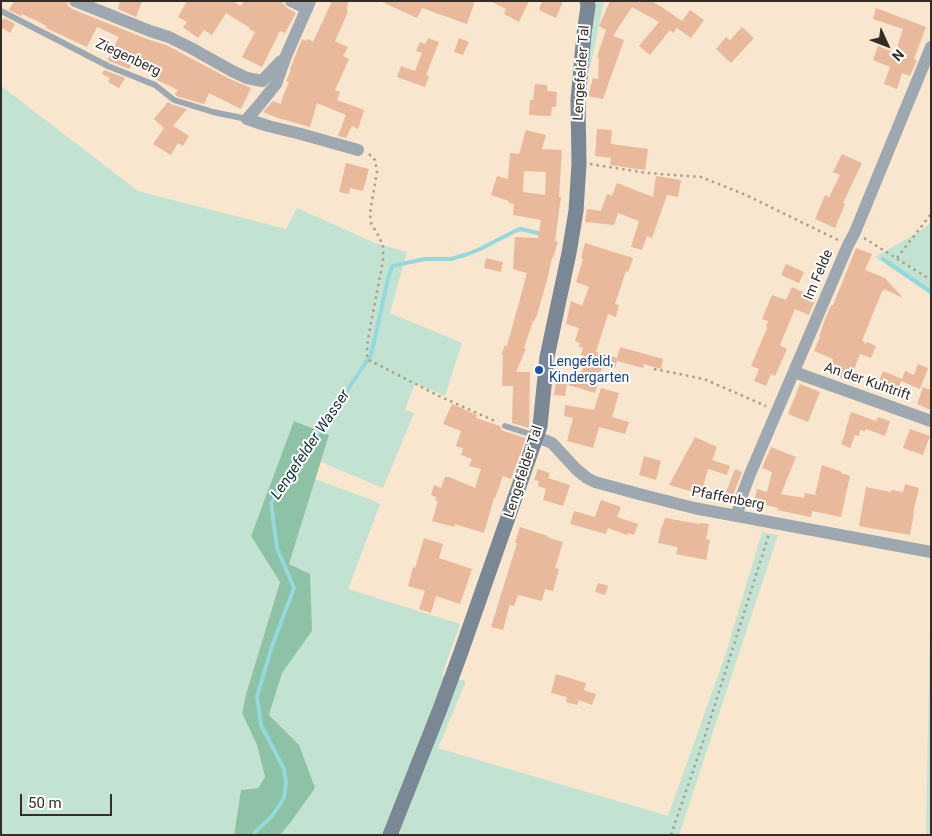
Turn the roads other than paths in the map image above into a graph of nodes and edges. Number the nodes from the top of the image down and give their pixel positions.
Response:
1 (74, 1) edge
2 (291, 1) edge
3 (587, 1) edge
4 (309, 5) edge
5 (1, 11) edge
6 (931, 47) edge
7 (286, 56) junction
8 (247, 119) junction
9 (358, 150) road end
10 (794, 372) junction
11 (931, 421) edge
12 (506, 426) road end
13 (537, 437) junction
14 (737, 516) junction
15 (931, 552) edge
16 (390, 835) edge

1 - 7 street
2 - 4 street
3 - 13 street, Lengefelder Tal
4 - 7 street
5 - 8 lane, Ziegenberg
6 - 10 street, Im Felde
7 - 8 street
8 - 9 street, Ziegenberg
10 - 11 street, An der Kuhtrift
10 - 14 street, Im Felde
12 - 13 lane
13 - 14 street, Pfaffenberg
13 - 16 street, Lengefelder Tal
14 - 15 street, Pfaffenberg

